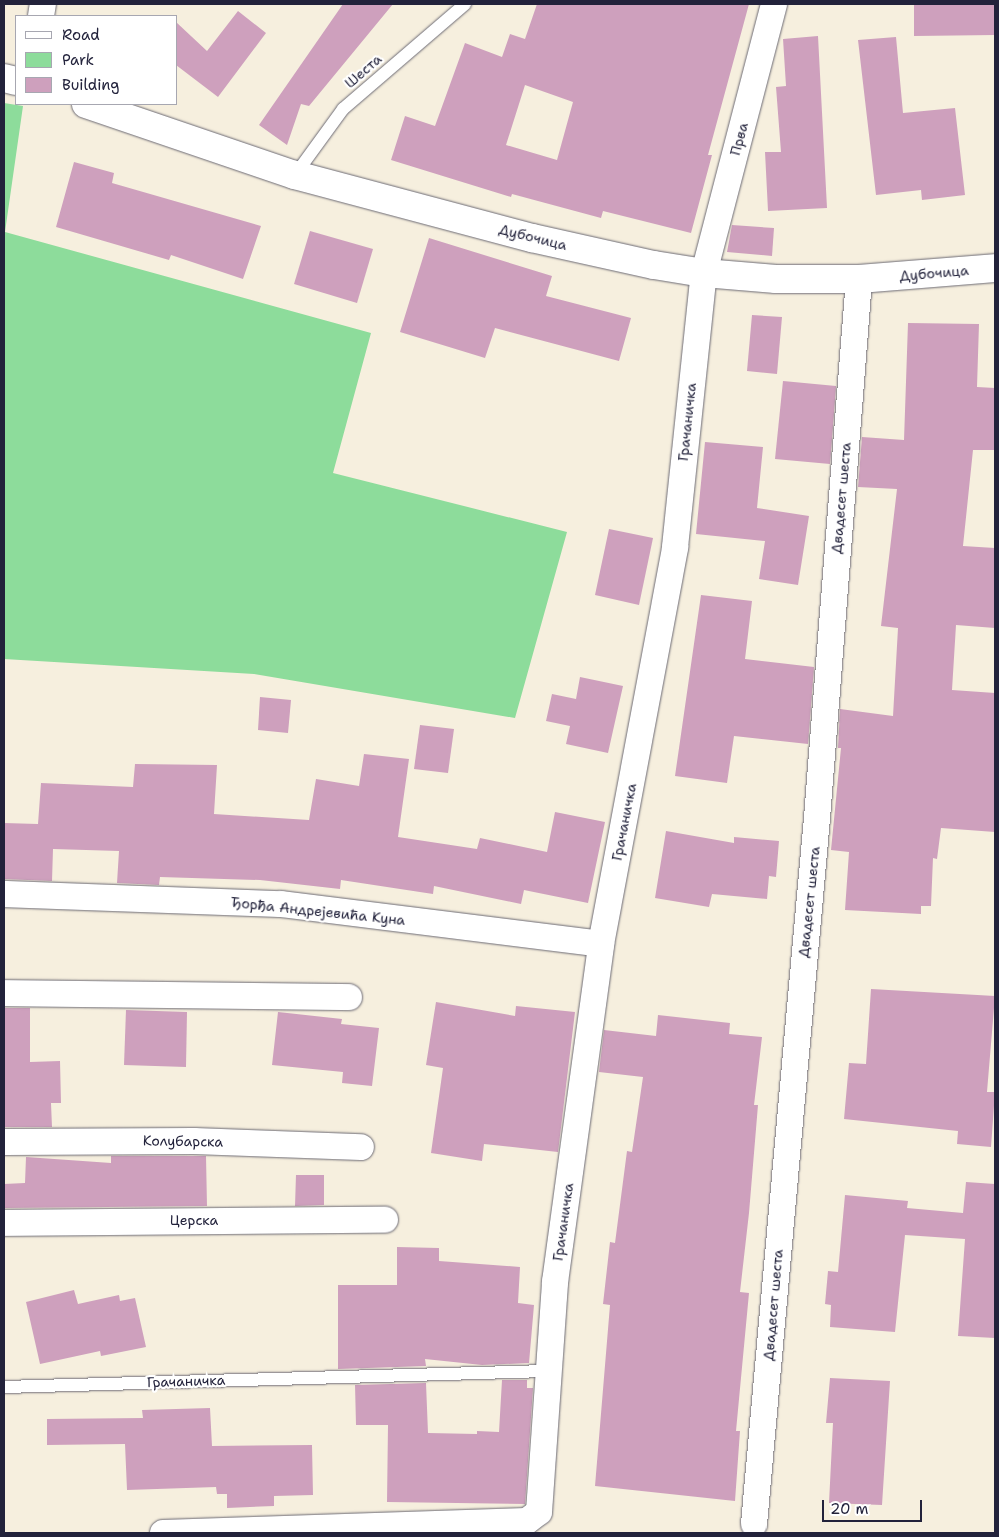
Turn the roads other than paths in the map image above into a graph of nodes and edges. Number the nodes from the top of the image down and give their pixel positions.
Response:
1 (465, 4) edge
2 (774, 4) edge
3 (89, 105) edge
4 (295, 175) junction
5 (995, 268) edge
6 (704, 273) junction
7 (859, 279) junction
8 (4, 894) edge
9 (601, 944) junction
10 (4, 993) edge
11 (349, 996) dead end
12 (4, 1142) edge
13 (362, 1147) dead end
14 (385, 1220) dead end
15 (4, 1223) edge
16 (547, 1371) junction
17 (4, 1387) edge
18 (754, 1524) dead end
19 (163, 1533) edge

1 - 4 lane, Шеста
2 - 6 street, Прва
3 - 4 street, Дубочица
4 - 6 street, Дубочица
5 - 7 street, Дубочица
6 - 7 street, Дубочица
6 - 9 street, Грачаничка
7 - 18 street, Двадесет шеста
8 - 9 street, Ђорђа Андрејевића Куна
9 - 16 street, Грачаничка
10 - 11 street
12 - 13 street, Колубарска
14 - 15 street, Церска
16 - 17 lane, Грачаничка
16 - 19 street, Грачаничка

